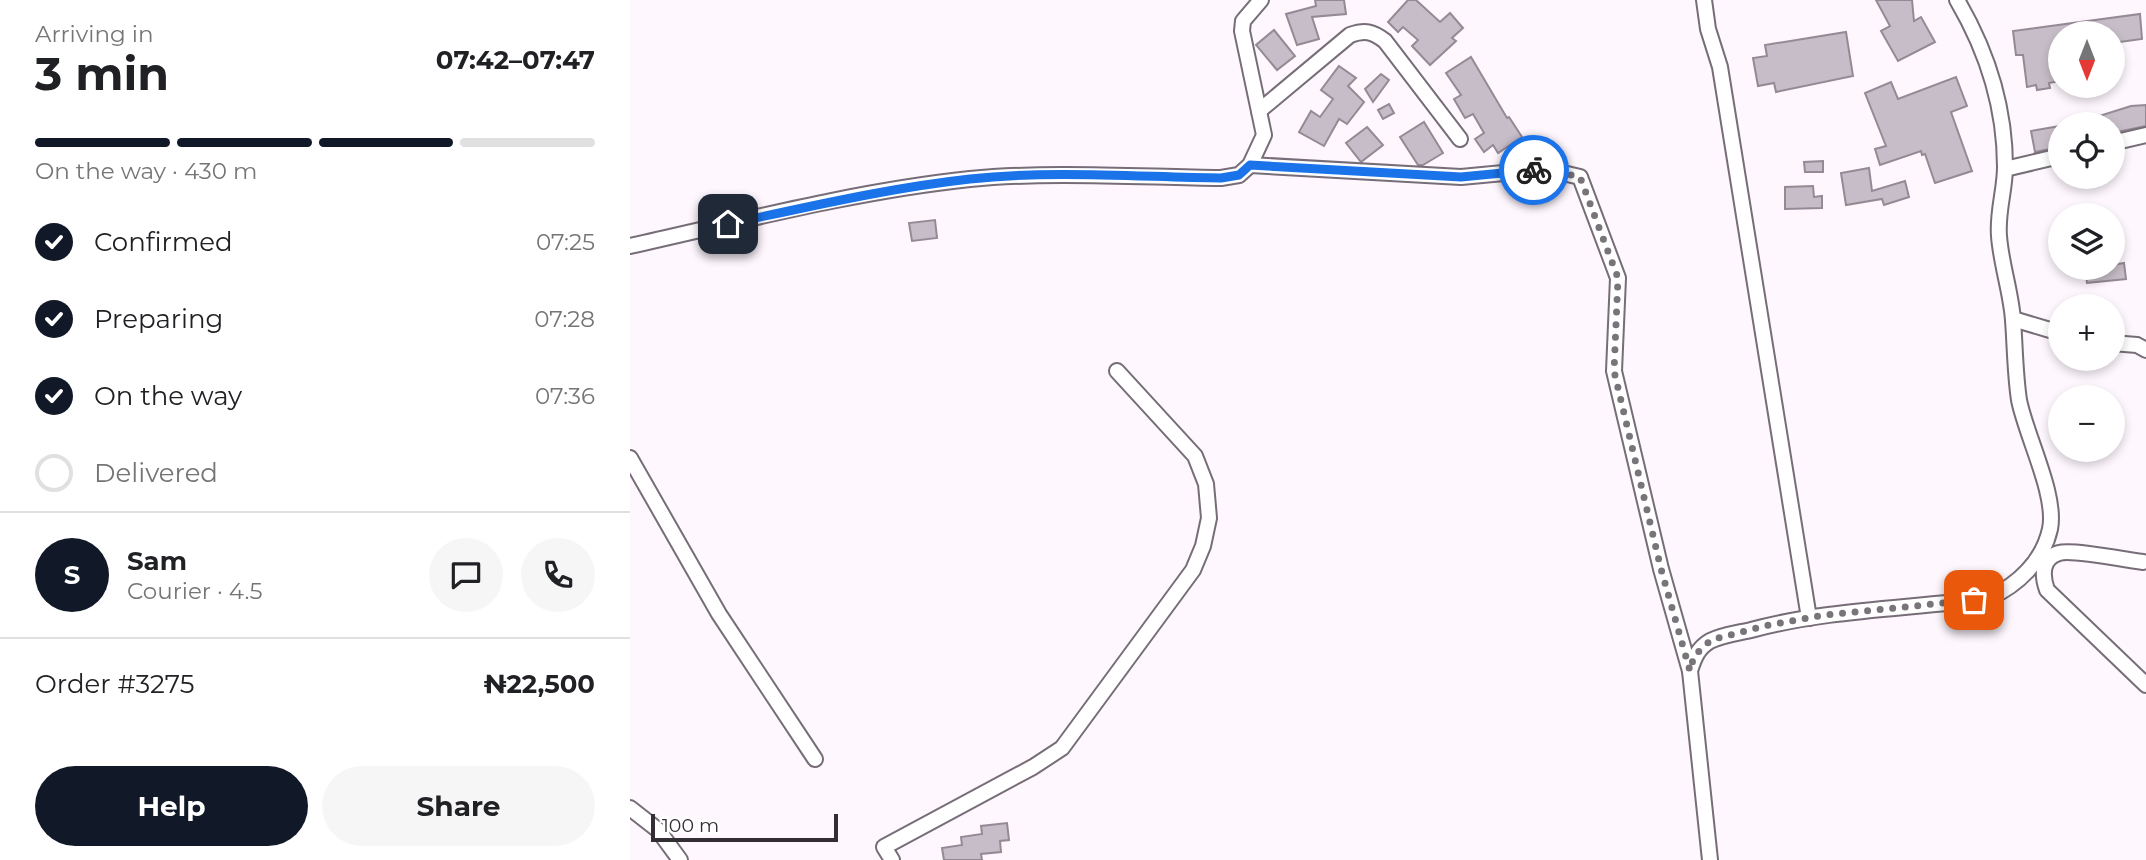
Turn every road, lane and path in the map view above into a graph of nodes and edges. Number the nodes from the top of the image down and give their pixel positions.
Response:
1 (1261, 0) edge
2 (1704, 0) edge
3 (1957, 0) edge
4 (1259, 111) junction
5 (2146, 135) edge
6 (1460, 139) dead end
7 (2125, 140) edge
8 (2048, 159) edge
9 (1250, 165) junction
10 (2005, 169) junction
11 (630, 246) edge
12 (2013, 318) junction
13 (2048, 329) edge
14 (2125, 344) edge
15 (2146, 350) edge
16 (1117, 371) dead end
17 (630, 458) edge
18 (2143, 562) dead end
19 (1809, 618) junction
20 (1690, 671) junction
21 (2146, 685) edge
22 (815, 759) dead end
23 (630, 808) edge
24 (680, 860) edge
25 (892, 860) edge
26 (1710, 860) edge

1 - 4 street
2 - 19 street
3 - 10 street
4 - 6 street
4 - 9 street
5 - 7 street
8 - 10 street
9 - 11 street
9 - 20 street
10 - 12 street
12 - 13 street
12 - 19 street
14 - 15 street
16 - 25 street
17 - 22 street
18 - 21 street
19 - 20 street
20 - 26 street
23 - 24 street

